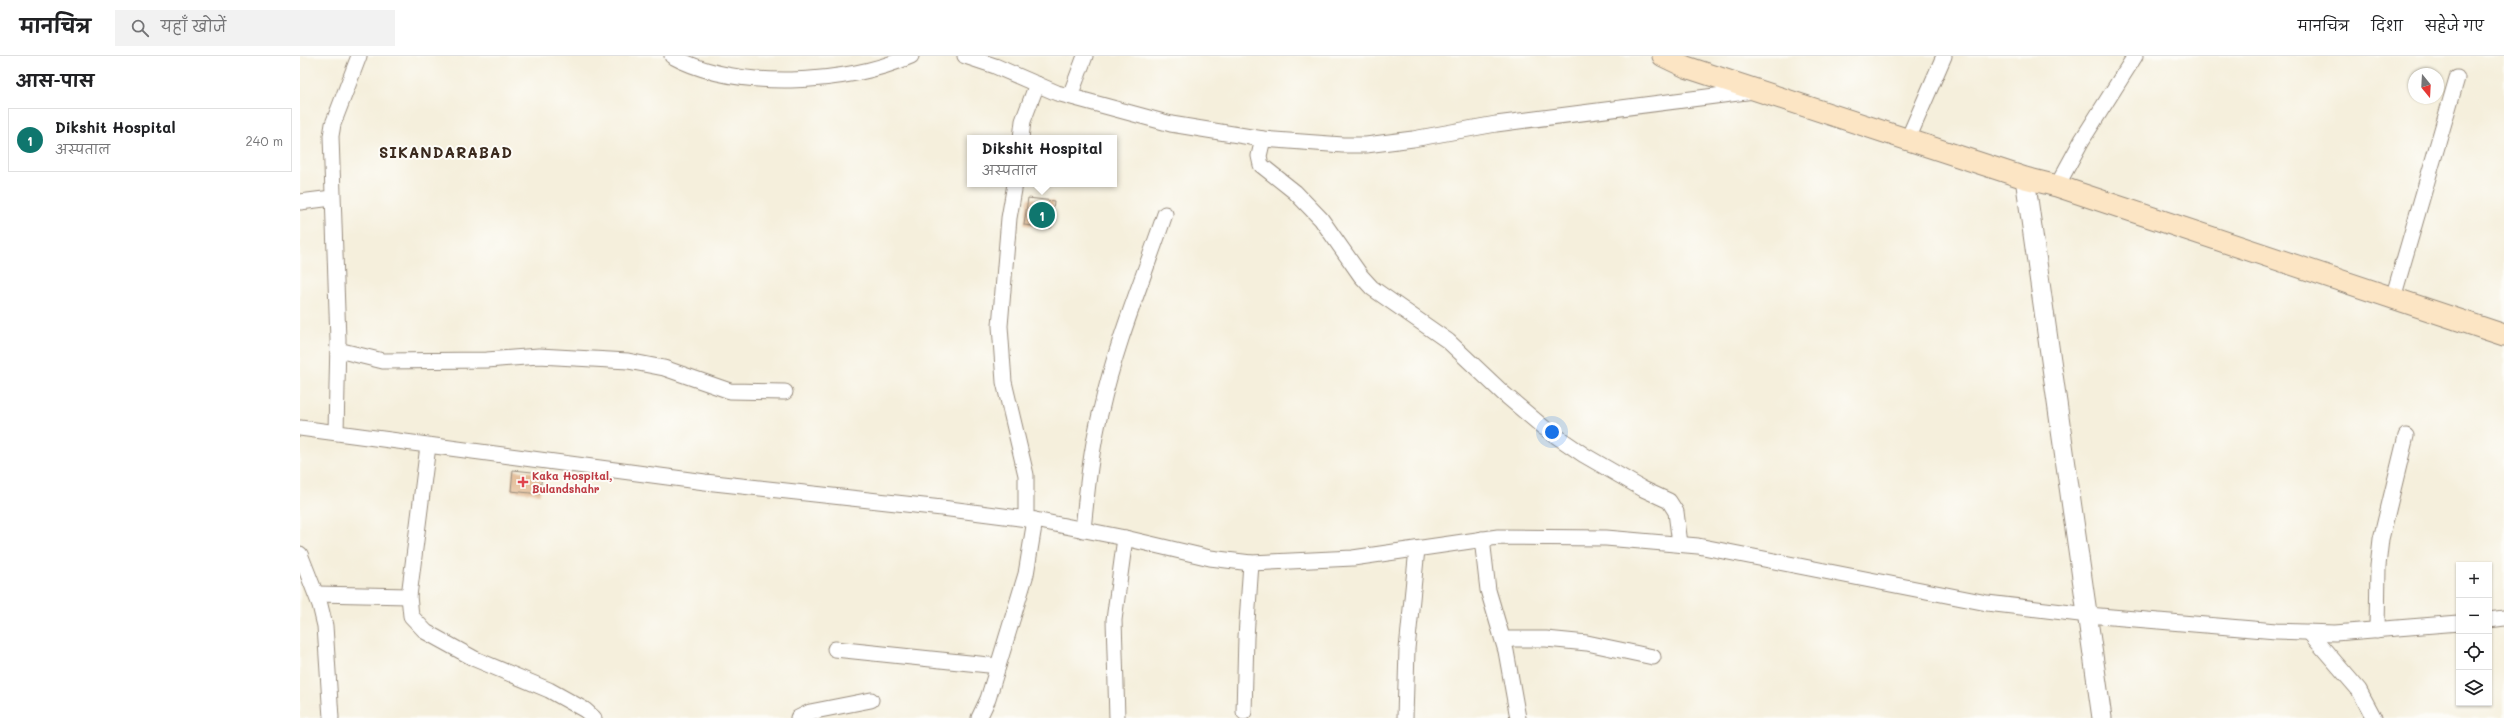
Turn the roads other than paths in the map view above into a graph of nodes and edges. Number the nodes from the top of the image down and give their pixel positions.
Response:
1 (359, 56) edge
2 (672, 56) edge
3 (911, 56) edge
4 (965, 56) edge
5 (1085, 56) edge
6 (1663, 56) edge
7 (2135, 56) edge
8 (1939, 58) edge
9 (2457, 78) dead end
10 (1037, 84) junction
11 (1758, 90) junction
12 (1070, 96) junction
13 (1021, 135) edge
14 (1263, 139) junction
15 (1908, 139) junction
16 (2025, 178) junction
17 (2057, 186) junction
18 (1014, 187) edge
19 (332, 198) junction
20 (300, 202) edge
21 (1165, 214) dead end
22 (2393, 298) junction
23 (2504, 335) edge
24 (338, 350) junction
25 (785, 392) dead end
26 (301, 432) edge
27 (336, 432) junction
28 (2406, 436) dead end
29 (428, 446) junction
30 (1030, 520) junction
31 (1083, 530) junction
32 (1125, 538) junction
33 (1482, 539) junction
34 (1680, 544) junction
35 (1417, 549) junction
36 (300, 554) edge
37 (1251, 563) junction
38 (316, 594) junction
39 (409, 596) junction
40 (2088, 615) junction
41 (2504, 618) edge
42 (2492, 620) edge
43 (2456, 623) edge
44 (2377, 630) junction
45 (2310, 632) junction
46 (1503, 639) junction
47 (835, 649) dead end
48 (1653, 657) dead end
49 (998, 666) junction
50 (871, 700) dead end
51 (1244, 712) dead end
52 (331, 718) edge
53 (594, 718) edge
54 (798, 718) edge
55 (979, 718) edge
56 (1117, 718) edge
57 (1405, 718) edge
58 (1518, 718) edge
59 (2102, 718) edge
60 (2374, 718) edge

1 - 19 street
2 - 3 street
4 - 10 street
5 - 12 street
6 - 11 main road
7 - 17 street
8 - 15 street
9 - 22 street
10 - 12 street
10 - 13 street
11 - 14 street
11 - 15 main road
12 - 14 street
14 - 34 street
15 - 16 main road
16 - 17 main road
16 - 40 street
17 - 22 main road
18 - 30 street
19 - 20 street
19 - 24 street
21 - 31 street
22 - 23 main road
24 - 25 street
24 - 27 street
26 - 27 street
27 - 29 street
28 - 44 street
29 - 30 street
29 - 39 street
30 - 31 street
30 - 49 street
31 - 32 street
32 - 37 street
32 - 56 street
33 - 34 street
33 - 35 street
33 - 46 street
34 - 40 street
35 - 37 street
35 - 57 street
36 - 38 street
37 - 51 street
38 - 39 street
38 - 52 street
39 - 53 street
40 - 45 street
40 - 59 street
41 - 42 street
43 - 44 street
44 - 45 street
45 - 60 street
46 - 48 street
46 - 58 street
47 - 49 street
49 - 55 street
50 - 54 street

